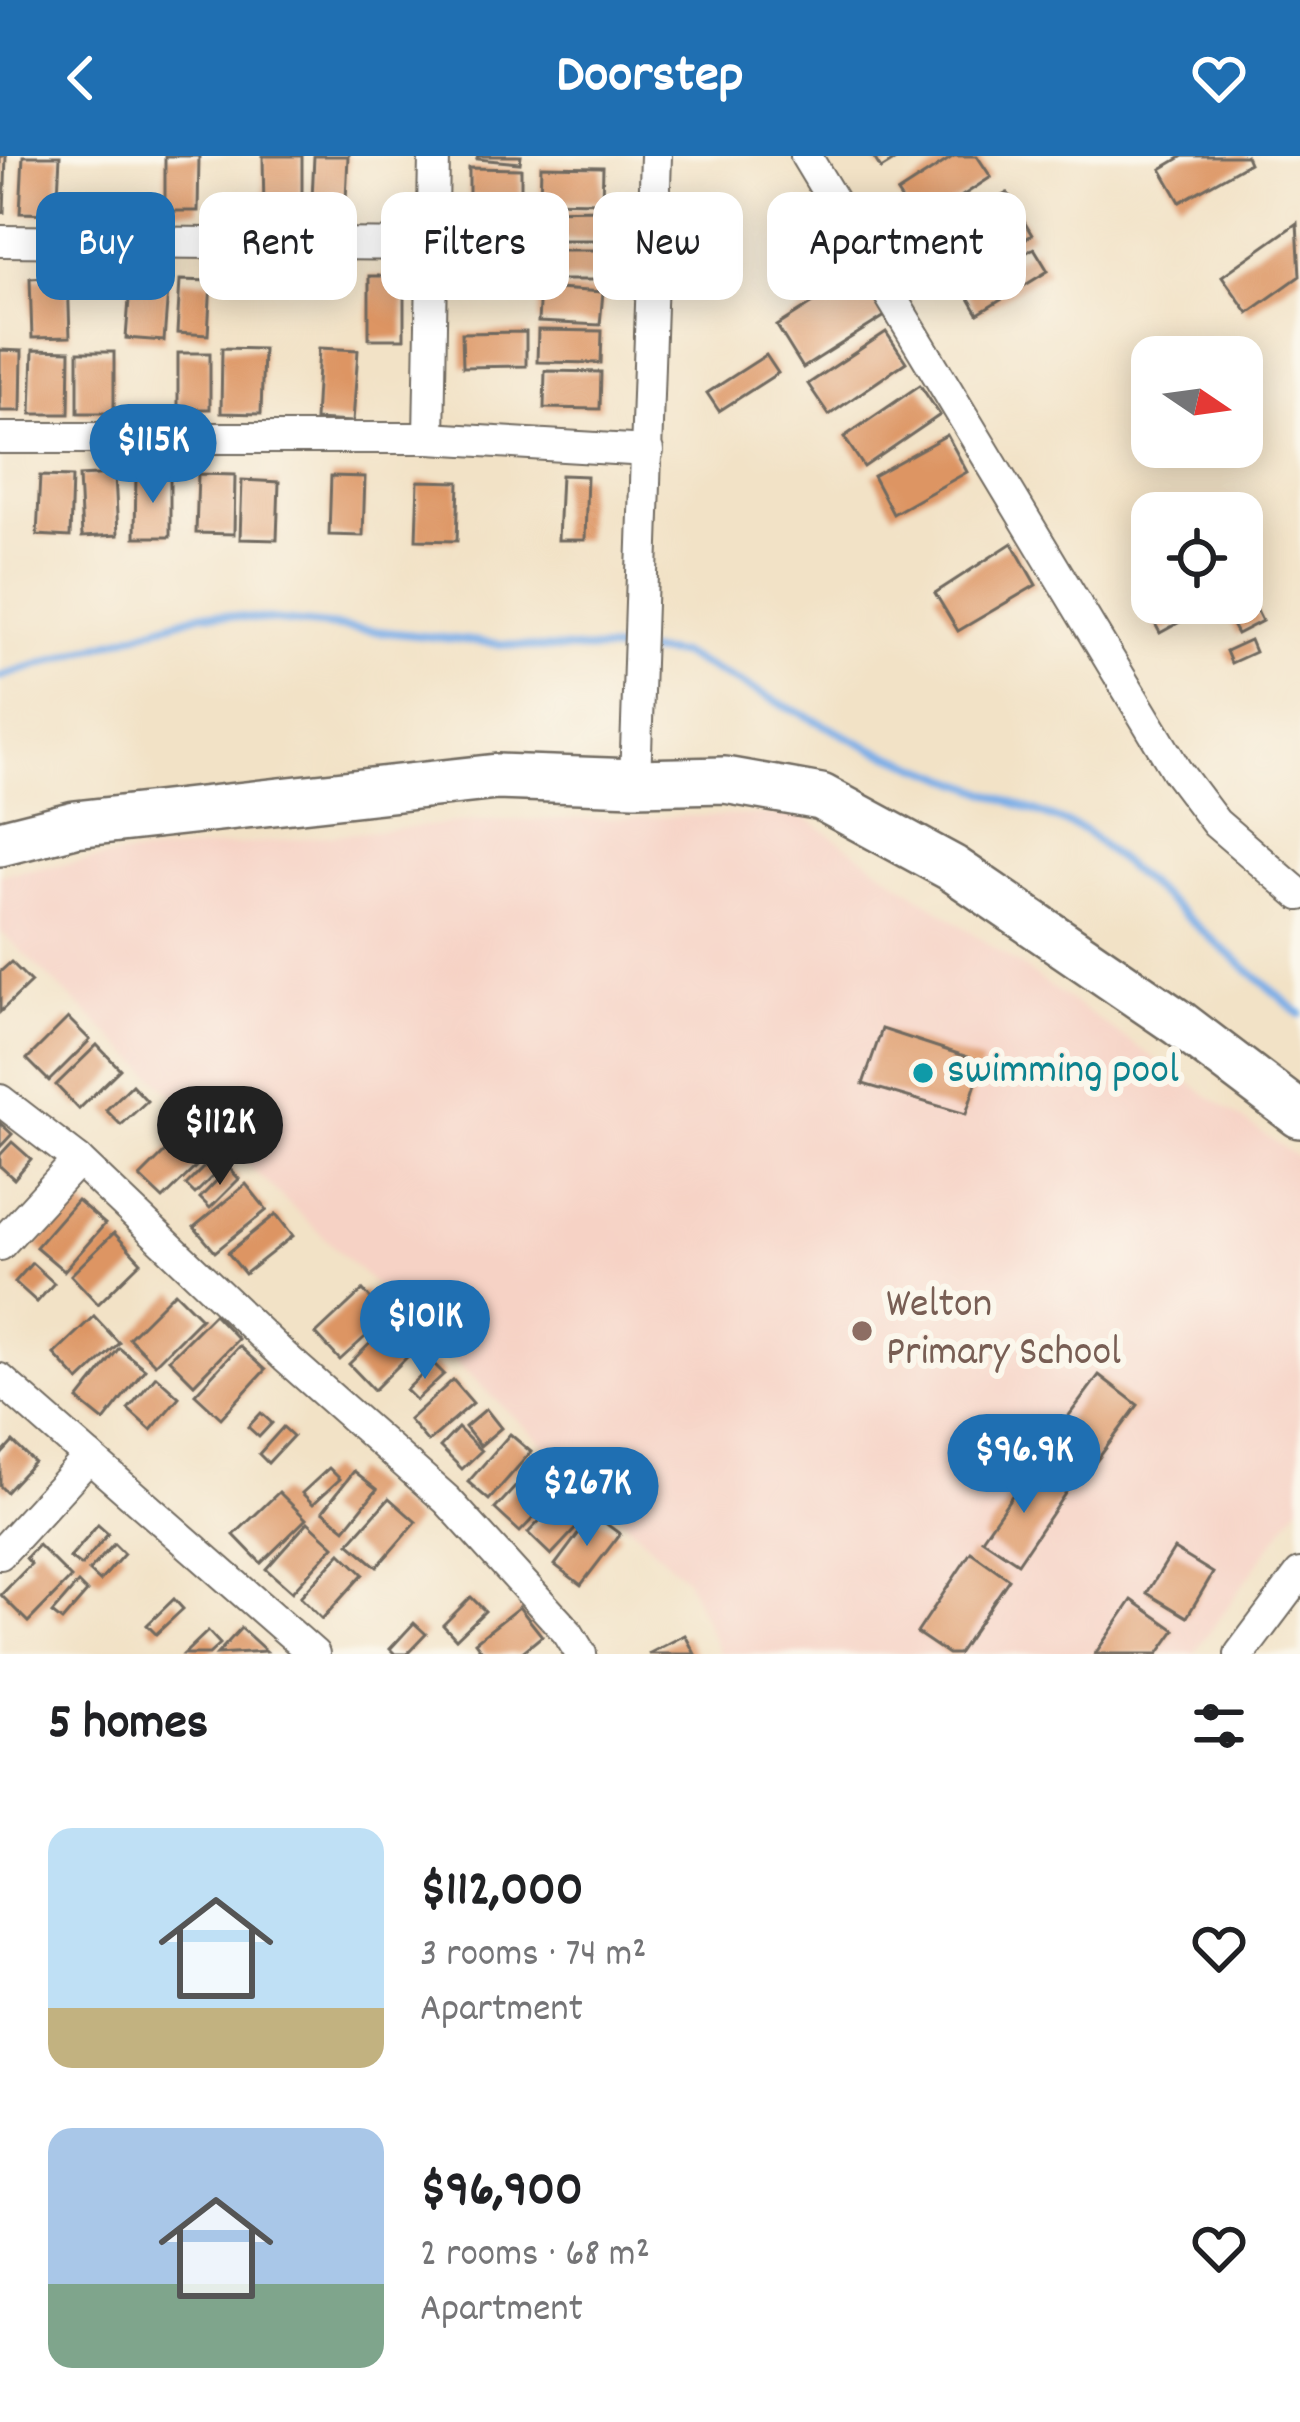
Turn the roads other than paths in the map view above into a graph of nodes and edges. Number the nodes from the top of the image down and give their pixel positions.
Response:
1 (434, 156) edge
2 (656, 156) edge
3 (806, 156) edge
4 (433, 192) edge
5 (0, 241) edge
6 (381, 245) edge
7 (431, 300) edge
8 (0, 438) edge
9 (429, 438) junction
10 (649, 451) junction
11 (635, 782) junction
12 (0, 843) edge
13 (1300, 895) edge
14 (0, 1100) edge
15 (1300, 1114) edge
16 (78, 1160) junction
17 (0, 1245) edge
18 (0, 1378) edge
19 (88, 1457) junction
20 (0, 1554) edge
21 (1300, 1574) edge
22 (314, 1654) edge
23 (581, 1654) edge
24 (1240, 1654) edge

1 - 4 street
2 - 10 street
3 - 13 street
5 - 6 street
7 - 9 street
8 - 9 street
9 - 10 street
10 - 11 street
11 - 12 street
11 - 15 street
14 - 16 street
16 - 17 street
16 - 23 street
18 - 19 street
19 - 20 street
19 - 22 street
21 - 24 street

